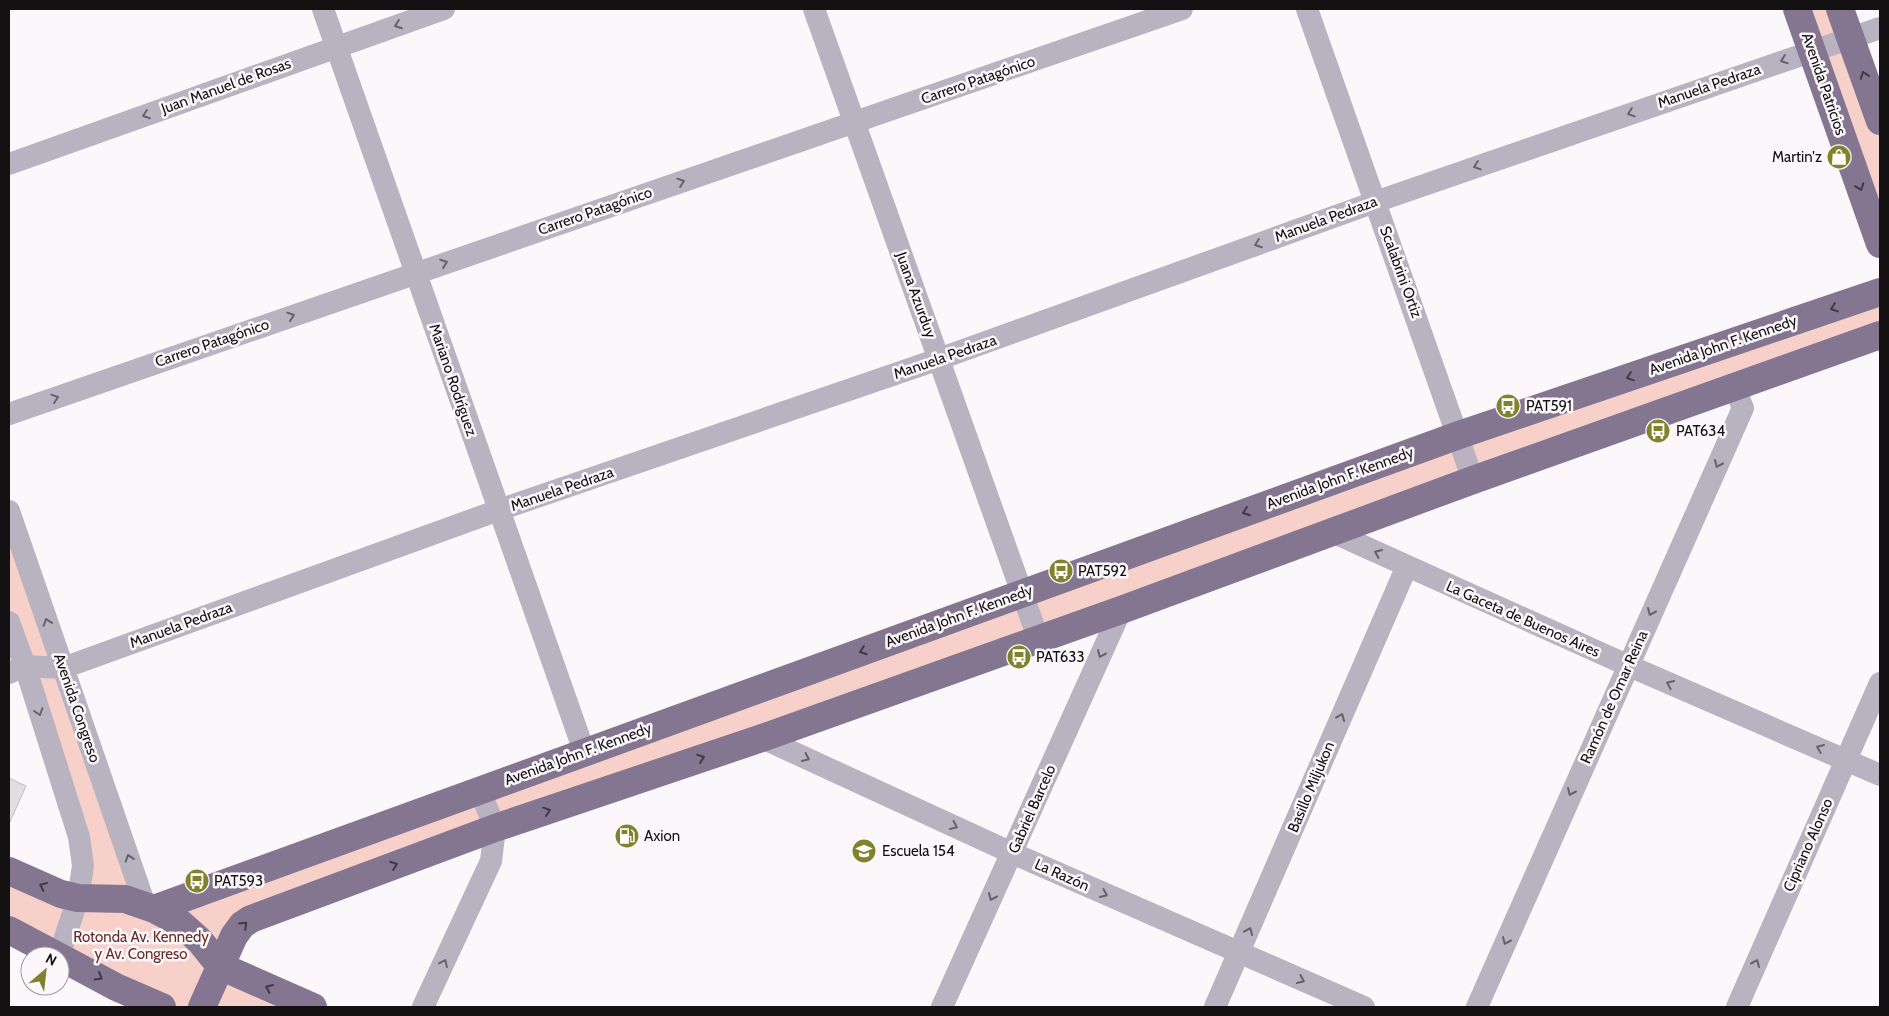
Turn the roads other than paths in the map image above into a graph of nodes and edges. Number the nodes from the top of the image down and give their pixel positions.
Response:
1 (323, 9) edge
2 (444, 9) edge
3 (814, 9) edge
4 (1182, 9) edge
5 (1307, 9) edge
6 (1797, 9) edge
7 (1840, 9) edge
8 (1880, 28) edge
9 (1850, 38) junction
10 (336, 47) junction
11 (1812, 50) junction
12 (1880, 121) edge
13 (855, 123) junction
14 (9, 164) edge
15 (1375, 202) junction
16 (1880, 244) edge
17 (416, 273) junction
18 (1880, 292) edge
19 (1880, 335) edge
20 (939, 360) junction
21 (1734, 387) junction
22 (9, 414) edge
23 (1458, 435) junction
24 (1473, 480) junction
25 (499, 510) junction
26 (9, 511) edge
27 (1332, 532) junction
28 (1407, 566) junction
29 (1022, 593) junction
30 (1121, 610) junction
31 (9, 622) edge
32 (1038, 638) junction
33 (1627, 665) junction
34 (63, 668) junction
35 (17, 669) edge
36 (1880, 683) edge
37 (762, 738) junction
38 (584, 751) junction
39 (1846, 760) junction
40 (1880, 775) edge
41 (480, 791) junction
42 (495, 828) junction
43 (1012, 853) junction
44 (9, 871) edge
45 (78, 898) junction
46 (150, 907) junction
47 (9, 930) edge
48 (40, 946) edge
49 (62, 946) edge
50 (1239, 953) junction
51 (70, 962) edge
52 (220, 966) junction
53 (204, 1001) edge
54 (139, 1002) edge
55 (162, 1007) edge
56 (313, 1007) edge
57 (423, 1007) edge
58 (942, 1007) edge
59 (1215, 1007) edge
60 (1364, 1007) edge
61 (1477, 1007) edge
62 (1737, 1007) edge

1 - 10 street, Mariano Rodríguez
2 -> 10 street, Juan Manuel de Rosas
3 - 13 street, Juana Azurduy
4 - 13 street, Carrero Patagónico
5 - 15 street, Scalabrini Ortiz
6 - 11 main road, Avenida Patricios
7 - 9 main road
8 - 9 street, Manuela Pedraza
9 - 11 street, Manuela Pedraza
12 -> 9 main road
10 -> 14 street, Juan Manuel de Rosas
10 - 17 street, Mariano Rodríguez
11 -> 15 street, Manuela Pedraza
11 -> 16 main road, Avenida Patricios
17 -> 13 street, Carrero Patagónico
13 - 20 street, Juana Azurduy
15 -> 20 street, Manuela Pedraza
15 - 23 street, Scalabrini Ortiz
22 -> 17 street, Carrero Patagónico
17 - 25 street, Mariano Rodríguez
18 -> 23 main road, Avenida John F. Kennedy
19 - 21 main road
20 - 25 street, Manuela Pedraza
20 - 29 street, Juana Azurduy
21 - 24 main road
21 -> 33 street, Ramón de Omar Reina
23 - 24 street, Scalabrini Ortiz
23 -> 29 main road, Avenida John F. Kennedy
24 - 27 main road
25 - 34 street, Manuela Pedraza
25 - 38 street, Mariano Rodríguez
34 -> 26 street, Avenida Congreso
28 -> 27 street, La Gaceta de Buenos Aires
27 - 30 main road
28 - 33 street, La Gaceta de Buenos Aires
50 -> 28 street, Basillo Miljukon
29 - 32 street, Juana Azurduy
29 -> 38 main road, Avenida John F. Kennedy
30 - 32 main road
30 -> 43 street, Gabriel Barcelo
31 - 35 street
32 - 37 main road
39 -> 33 street, La Gaceta de Buenos Aires
33 -> 61 street, Ramón de Omar Reina
34 - 35 street, Manuela Pedraza
46 -> 34 street, Avenida Congreso
35 -> 45 street
36 - 39 street, Cipriano Alonso
42 -> 37 main road
37 -> 43 street, La Razón
38 - 41 main road, Avenida John F. Kennedy
39 - 40 street, La Gaceta de Buenos Aires
62 -> 39 street, Cipriano Alonso
41 - 42 street
41 - 46 main road, Avenida John F. Kennedy
52 -> 42 main road
57 -> 42 street
43 -> 50 street, La Razón
43 -> 58 street, Gabriel Barcelo
45 -> 44 main road
45 - 46 main road
45 - 49 street
46 - 52 main road
47 - 48 main road
50 - 59 street, Basillo Miljukon
50 -> 60 street, La Razón
51 -> 54 main road
52 - 53 main road
56 -> 52 main road
54 - 55 main road

